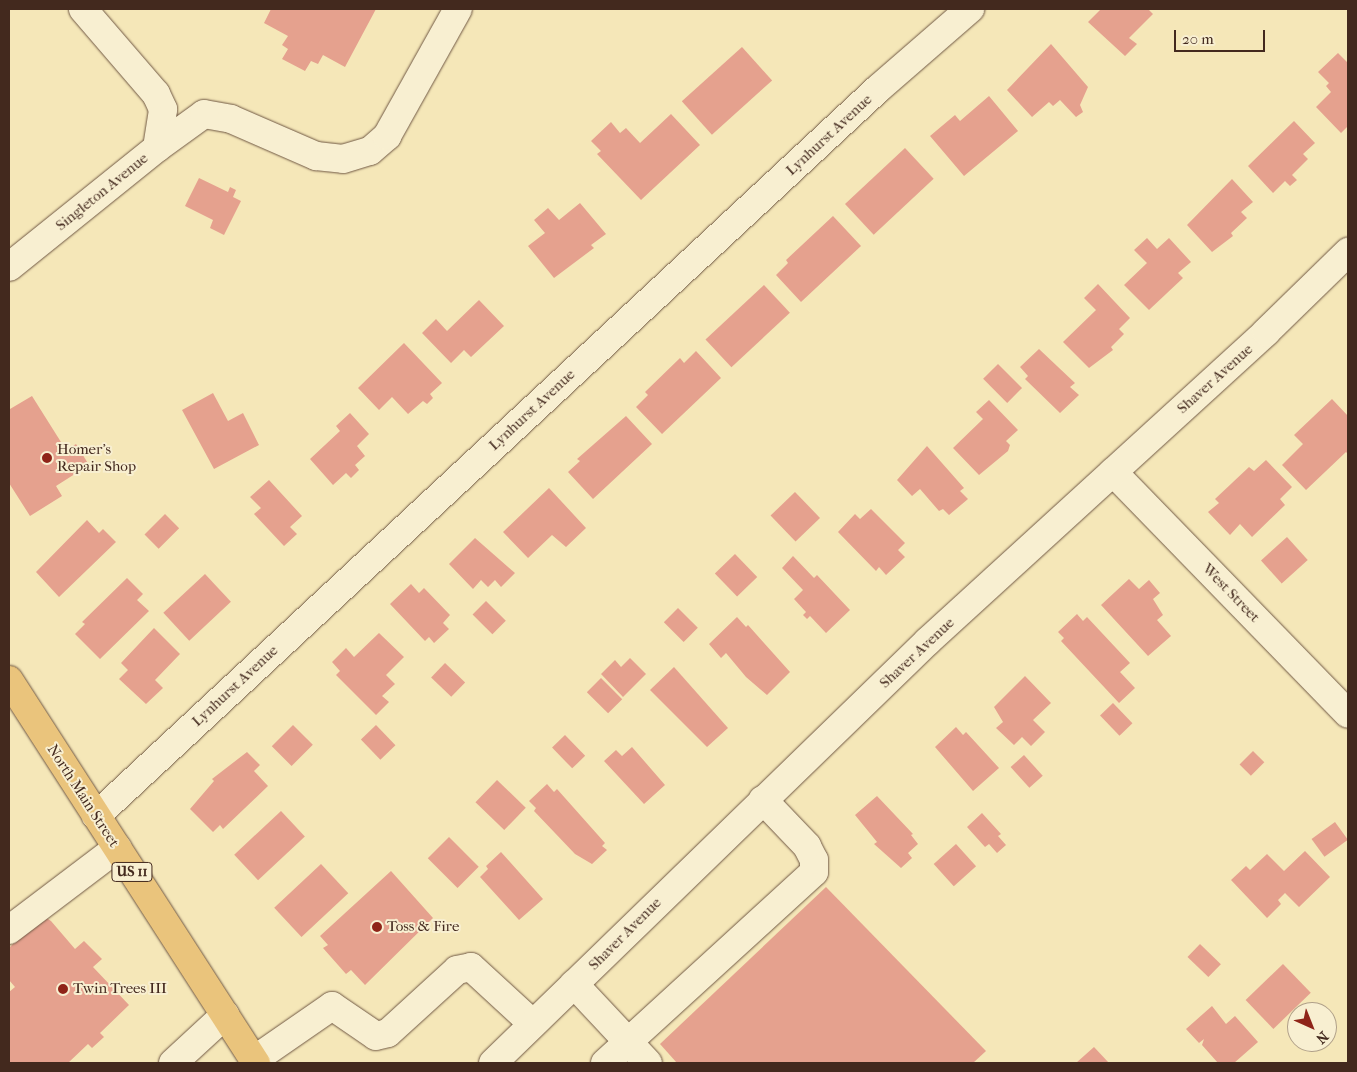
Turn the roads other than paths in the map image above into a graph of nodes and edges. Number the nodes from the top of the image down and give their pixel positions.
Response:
1 (83, 9) edge
2 (458, 9) edge
3 (970, 9) edge
4 (157, 148) junction
5 (1348, 252) edge
6 (9, 267) edge
7 (1113, 472) junction
8 (9, 680) edge
9 (1348, 714) edge
10 (763, 800) junction
11 (96, 816) junction
12 (117, 848) junction
13 (9, 930) edge
14 (574, 984) junction
15 (225, 1015) junction
16 (533, 1024) junction
17 (628, 1042) junction
18 (255, 1061) edge
19 (173, 1063) edge
20 (493, 1063) edge
21 (605, 1063) edge
22 (648, 1063) edge

1 - 4 street, Singleton Avenue
2 - 4 street
3 - 11 street, Lynhurst Avenue
4 - 6 street, Singleton Avenue
5 - 7 street, Shaver Avenue
7 - 9 street, West Street
7 - 10 street, Shaver Avenue
8 - 11 main road, North Main Street / US 11
10 - 14 street, Shaver Avenue
10 - 17 street
11 - 12 main road, North Main Street / US 11
12 - 13 street
12 - 15 main road, North Main Street / US 11
14 - 16 street, Shaver Avenue
14 - 17 street
15 - 18 main road, North Main Street / US 11
15 - 19 street
16 - 18 street
16 - 20 street, Shaver Avenue
17 - 21 street
17 - 22 street

